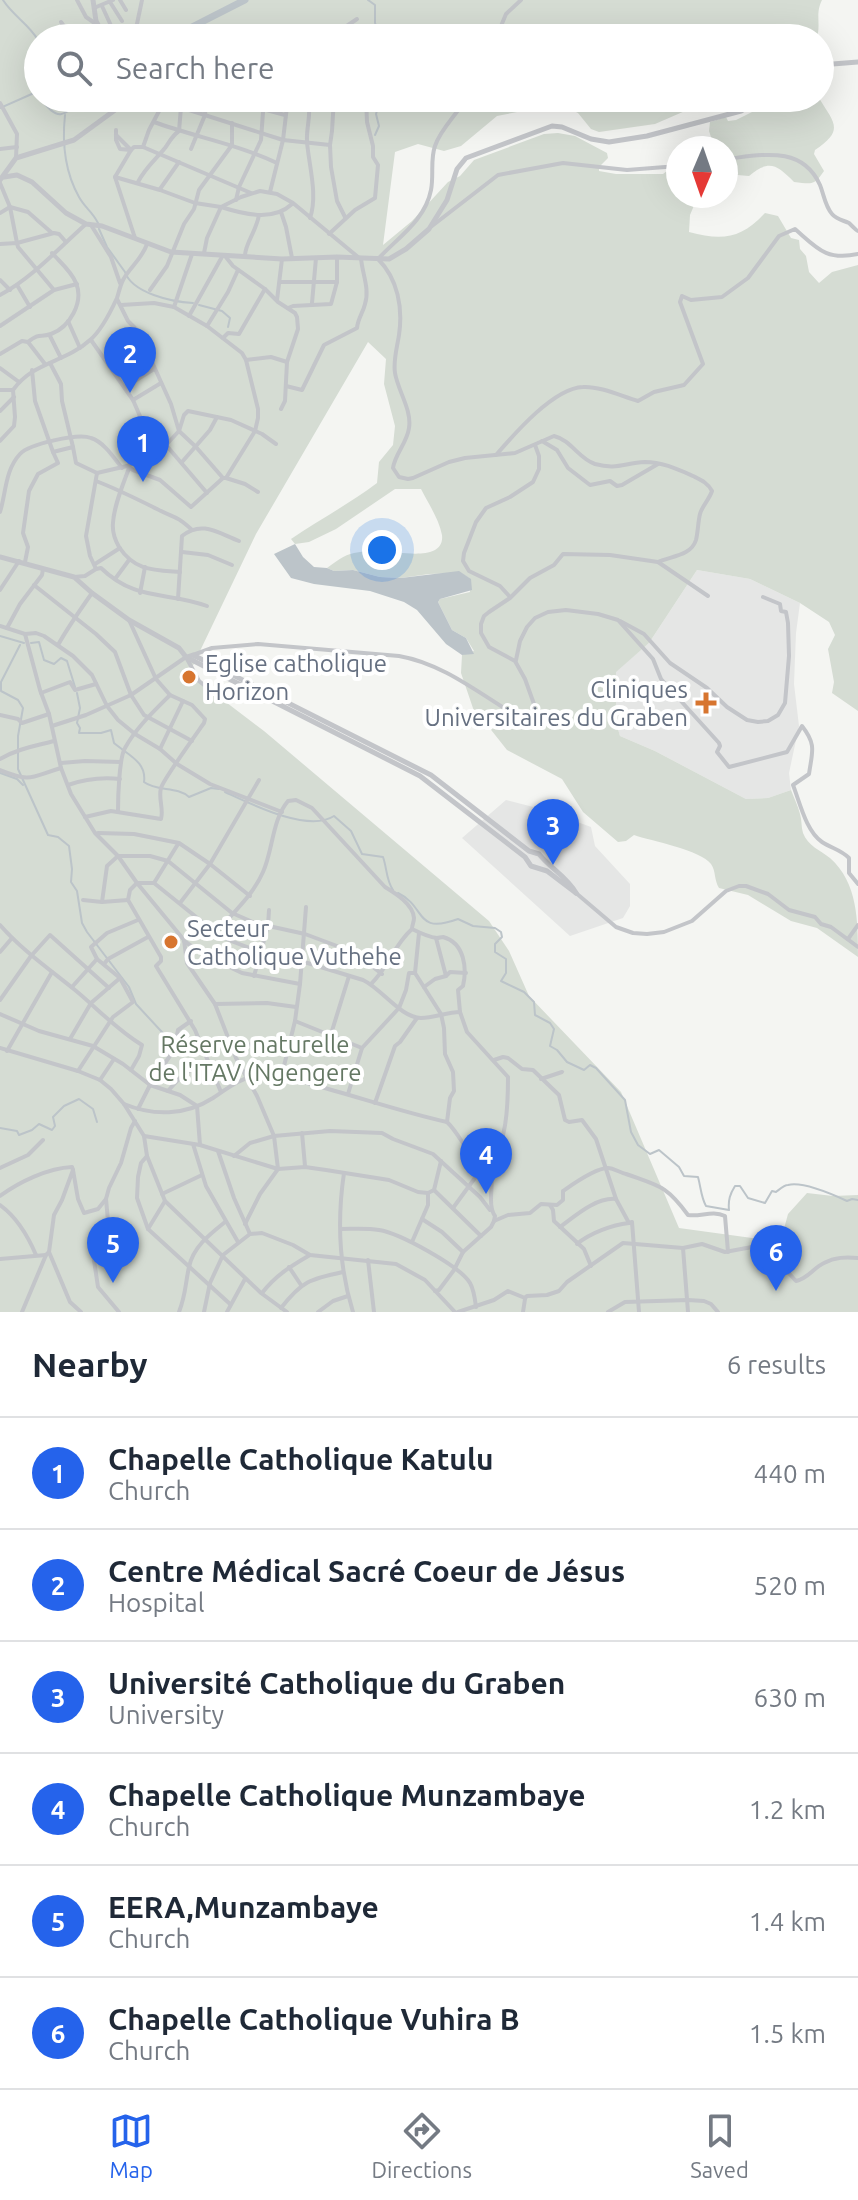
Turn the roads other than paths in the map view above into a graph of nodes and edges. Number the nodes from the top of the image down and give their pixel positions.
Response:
1 (77, 0) edge
2 (93, 0) edge
3 (120, 0) edge
4 (142, 0) edge
5 (521, 0) edge
6 (112, 1) edge
7 (102, 6) junction
8 (93, 8) junction
9 (126, 10) dead end
10 (357, 19) dead end
11 (122, 21) dead end
12 (96, 24) edge
13 (97, 24) edge
14 (110, 24) edge
15 (137, 24) edge
16 (351, 24) edge
17 (502, 24) edge
18 (858, 62) edge
19 (834, 64) edge
20 (1, 104) edge
21 (114, 112) edge
22 (159, 112) edge
23 (181, 112) edge
24 (196, 112) edge
25 (262, 112) edge
26 (274, 112) edge
27 (286, 112) edge
28 (311, 112) edge
29 (333, 112) edge
30 (367, 112) edge
31 (459, 112) edge
32 (737, 112) edge
33 (205, 115) junction
34 (285, 115) junction
35 (154, 122) junction
36 (232, 123) junction
37 (179, 131) junction
38 (262, 132) junction
39 (116, 133) dead end
40 (198, 135) junction
41 (283, 140) junction
42 (308, 144) junction
43 (232, 145) junction
44 (330, 145) junction
45 (17, 147) junction
46 (143, 147) junction
47 (0, 149) edge
48 (191, 149) dead end
49 (131, 150) junction
50 (256, 153) junction
51 (159, 154) junction
52 (16, 158) junction
53 (738, 158) edge
54 (179, 162) junction
55 (277, 163) junction
56 (666, 167) edge
57 (211, 174) junction
58 (115, 177) junction
59 (1, 180) edge
60 (138, 183) junction
61 (239, 187) junction
62 (160, 190) junction
63 (270, 192) junction
64 (254, 194) junction
65 (236, 200) junction
66 (195, 203) junction
67 (293, 203) junction
68 (10, 207) junction
69 (221, 207) junction
70 (281, 212) junction
71 (0, 213) edge
72 (259, 215) junction
73 (345, 218) junction
74 (310, 219) junction
75 (94, 225) junction
76 (429, 229) junction
77 (858, 231) edge
78 (52, 233) junction
79 (329, 234) junction
80 (136, 240) junction
81 (66, 242) junction
82 (17, 243) junction
83 (0, 244) edge
84 (147, 244) junction
85 (171, 252) junction
86 (52, 253) junction
87 (204, 253) junction
88 (192, 254) junction
89 (858, 254) edge
90 (224, 255) junction
91 (245, 255) junction
92 (337, 257) junction
93 (292, 258) junction
94 (316, 258) junction
95 (360, 258) junction
96 (282, 259) junction
97 (378, 259) junction
98 (389, 259) junction
99 (385, 267) junction
100 (37, 269) junction
101 (238, 270) junction
102 (0, 280) edge
103 (280, 282) junction
104 (313, 282) junction
105 (337, 282) junction
106 (77, 284) junction
107 (17, 285) junction
108 (121, 285) junction
109 (265, 289) junction
110 (10, 290) junction
111 (54, 290) junction
112 (150, 290) dead end
113 (0, 295) edge
114 (117, 299) junction
115 (276, 301) junction
116 (176, 303) junction
117 (312, 304) junction
118 (121, 305) junction
119 (30, 307) junction
120 (288, 308) junction
121 (189, 316) junction
122 (68, 321) junction
123 (0, 326) edge
124 (207, 326) junction
125 (49, 335) junction
126 (223, 338) junction
127 (91, 340) junction
128 (142, 340) junction
129 (28, 342) junction
130 (80, 348) junction
131 (0, 354) edge
132 (61, 358) junction
133 (106, 360) junction
134 (246, 360) junction
135 (287, 362) junction
136 (48, 364) junction
137 (0, 368) edge
138 (154, 369) junction
139 (32, 370) junction
140 (19, 382) junction
141 (161, 383) junction
142 (286, 386) junction
143 (125, 387) junction
144 (0, 390) edge
145 (13, 390) junction
146 (14, 397) junction
147 (133, 400) junction
148 (281, 409) dead end
149 (0, 411) edge
150 (217, 417) junction
151 (179, 431) junction
152 (255, 431) junction
153 (71, 438) junction
154 (0, 441) edge
155 (541, 441) junction
156 (49, 442) junction
157 (276, 444) dead end
158 (166, 445) junction
159 (535, 445) junction
160 (73, 447) junction
161 (196, 447) junction
162 (155, 451) junction
163 (53, 452) junction
164 (495, 456) junction
165 (182, 462) junction
166 (660, 463) junction
167 (126, 467) junction
168 (97, 473) junction
169 (225, 478) junction
170 (96, 481) junction
171 (121, 491) junction
172 (258, 492) dead end
173 (207, 493) junction
174 (0, 512) edge
175 (191, 529) junction
176 (239, 541) dead end
177 (120, 548) junction
178 (182, 552) junction
179 (0, 557) edge
180 (129, 560) junction
181 (22, 562) junction
182 (658, 562) junction
183 (232, 565) dead end
184 (95, 567) junction
185 (145, 567) junction
186 (43, 569) junction
187 (180, 572) junction
188 (74, 577) junction
189 (115, 579) junction
190 (34, 585) junction
191 (0, 590) edge
192 (92, 593) junction
193 (140, 593) junction
194 (708, 596) dead end
195 (763, 597) dead end
196 (510, 598) junction
197 (178, 599) junction
198 (207, 606) dead end
199 (76, 619) junction
200 (129, 620) junction
201 (618, 620) junction
202 (0, 626) edge
203 (7, 628) junction
204 (25, 634) junction
205 (58, 645) junction
206 (193, 655) junction
207 (186, 657) junction
208 (515, 661) junction
209 (156, 679) junction
210 (96, 684) junction
211 (41, 693) junction
212 (131, 695) junction
213 (170, 695) junction
214 (228, 698) dead end
215 (183, 701) junction
216 (107, 706) junction
217 (49, 714) junction
218 (0, 715) edge
219 (148, 717) junction
220 (52, 726) junction
221 (171, 730) junction
222 (135, 734) junction
223 (54, 741) junction
224 (192, 741) junction
225 (160, 749) junction
226 (0, 759) edge
227 (121, 762) junction
228 (177, 764) junction
229 (61, 765) junction
230 (0, 770) edge
231 (120, 779) junction
232 (259, 780) dead end
233 (68, 785) junction
234 (247, 802) junction
235 (118, 811) junction
236 (281, 814) junction
237 (84, 818) junction
238 (95, 833) junction
239 (179, 843) junction
240 (527, 854) junction
241 (118, 856) junction
242 (168, 861) junction
243 (210, 864) junction
244 (543, 865) junction
245 (137, 883) junction
246 (154, 883) junction
247 (195, 883) junction
248 (858, 884) edge
249 (576, 893) joint
250 (250, 896) junction
251 (83, 900) dead end
252 (128, 900) junction
253 (102, 902) junction
254 (180, 903) junction
255 (306, 907) dead end
256 (269, 910) dead end
257 (232, 913) junction
258 (138, 920) junction
259 (0, 925) edge
260 (858, 925) edge
261 (268, 926) junction
262 (412, 929) junction
263 (216, 933) junction
264 (419, 933) junction
265 (305, 934) junction
266 (148, 937) junction
267 (12, 938) junction
268 (436, 938) junction
269 (848, 939) junction
270 (184, 940) junction
271 (858, 947) edge
272 (0, 952) edge
273 (261, 953) junction
274 (31, 956) junction
275 (97, 959) junction
276 (301, 961) junction
277 (104, 964) junction
278 (86, 969) junction
279 (52, 972) junction
280 (415, 973) junction
281 (466, 973) junction
282 (382, 974) junction
283 (254, 976) junction
284 (349, 976) junction
285 (446, 976) junction
286 (120, 978) junction
287 (300, 984) junction
288 (371, 984) junction
289 (424, 987) junction
290 (72, 988) junction
291 (109, 988) junction
292 (0, 1000) edge
293 (91, 1003) junction
294 (215, 1004) junction
295 (296, 1007) junction
296 (399, 1008) junction
297 (460, 1012) junction
298 (0, 1014) edge
299 (441, 1014) junction
300 (417, 1018) junction
301 (191, 1021) junction
302 (295, 1021) junction
303 (110, 1022) junction
304 (22, 1025) junction
305 (331, 1034) junction
306 (70, 1039) junction
307 (291, 1042) junction
308 (93, 1046) junction
309 (232, 1047) junction
310 (0, 1048) edge
311 (362, 1048) junction
312 (7, 1051) junction
313 (114, 1059) junction
314 (494, 1060) junction
315 (210, 1064) junction
316 (131, 1070) junction
317 (78, 1071) junction
318 (562, 1072) dead end
319 (282, 1074) junction
320 (245, 1077) junction
321 (541, 1079) junction
322 (100, 1080) junction
323 (150, 1085) junction
324 (168, 1091) junction
325 (221, 1092) junction
326 (348, 1094) junction
327 (375, 1103) junction
328 (124, 1104) junction
329 (197, 1106) junction
330 (138, 1110) junction
331 (135, 1121) junction
332 (447, 1122) junction
333 (302, 1133) junction
334 (144, 1136) junction
335 (274, 1136) junction
336 (43, 1140) dead end
337 (193, 1144) junction
338 (200, 1145) junction
339 (218, 1151) junction
340 (147, 1156) junction
341 (234, 1156) junction
342 (441, 1161) junction
343 (305, 1167) junction
344 (0, 1168) edge
345 (607, 1168) junction
346 (278, 1169) junction
347 (73, 1170) junction
348 (488, 1170) junction
349 (344, 1173) junction
350 (202, 1175) junction
351 (469, 1188) junction
352 (434, 1190) junction
353 (428, 1193) junction
354 (162, 1194) junction
355 (0, 1196) edge
356 (106, 1199) junction
357 (616, 1199) junction
358 (165, 1201) junction
359 (0, 1205) edge
360 (550, 1205) junction
361 (453, 1208) junction
362 (492, 1212) junction
363 (422, 1219) junction
364 (225, 1221) junction
365 (494, 1221) junction
366 (629, 1223) junction
367 (245, 1224) junction
368 (560, 1227) junction
369 (148, 1229) junction
370 (341, 1229) junction
371 (250, 1234) junction
372 (481, 1236) junction
373 (205, 1238) junction
374 (238, 1242) junction
375 (412, 1243) junction
376 (577, 1244) junction
377 (634, 1245) junction
378 (683, 1248) junction
379 (463, 1252) junction
380 (728, 1252) junction
381 (48, 1253) junction
382 (36, 1255) junction
383 (223, 1255) junction
384 (310, 1255) junction
385 (341, 1257) junction
386 (858, 1258) edge
387 (0, 1259) edge
388 (368, 1260) junction
389 (189, 1265) junction
390 (289, 1266) junction
391 (591, 1266) junction
392 (454, 1270) junction
393 (343, 1272) junction
394 (245, 1278) junction
395 (210, 1283) junction
396 (301, 1285) junction
397 (435, 1291) junction
398 (261, 1293) junction
399 (348, 1296) junction
400 (525, 1298) junction
401 (688, 1300) junction
402 (638, 1302) junction
403 (230, 1304) junction
404 (476, 1307) junction
405 (281, 1308) junction
406 (22, 1312) edge
407 (81, 1312) edge
408 (119, 1312) edge
409 (179, 1312) edge
410 (204, 1312) edge
411 (227, 1312) edge
412 (287, 1312) edge
413 (318, 1312) edge
414 (353, 1312) edge
415 (374, 1312) edge
416 (456, 1312) edge
417 (523, 1312) edge
418 (608, 1312) edge
419 (639, 1312) edge
420 (688, 1312) edge
421 (718, 1312) edge

1 - 12 street
2 - 8 street
3 - 9 street
4 - 15 street
5 - 17 street
6 - 7 street
6 - 11 street
7 - 8 street
7 - 14 street
8 - 13 street
10 - 16 street
18 - 19 street
20 - 45 street
21 - 52 street
22 - 35 street
23 - 37 street
24 - 33 street
25 - 38 street
26 - 34 street
27 - 34 street
28 - 42 street
29 - 44 street
30 - 73 street
31 - 97 street
32 - 76 street
33 - 36 street
33 - 40 street
34 - 41 street
35 - 37 street
35 - 46 street
36 - 38 street
36 - 43 street
37 - 40 street
37 - 51 street
38 - 41 street
38 - 50 street
39 - 49 street
40 - 43 street
40 - 48 street
41 - 42 street
41 - 55 street
42 - 44 street
42 - 74 street
43 - 50 street
43 - 57 street
44 - 73 street
45 - 47 street
45 - 52 street
46 - 49 street
46 - 51 street
49 - 58 street
50 - 55 street
50 - 61 street
51 - 54 street
51 - 60 street
52 - 59 street
53 - 77 street
54 - 57 street
54 - 62 street
55 - 63 street
56 - 76 street
57 - 61 street
57 - 66 street
58 - 60 street
58 - 80 street
59 - 68 street
59 - 75 street
60 - 62 street
61 - 64 street
61 - 65 street
62 - 66 street
63 - 64 street
63 - 67 street
64 - 65 street
65 - 69 street
66 - 69 street
66 - 85 street
67 - 70 street
67 - 74 street
68 - 71 street
68 - 78 street
68 - 82 street
69 - 72 street
69 - 87 street
70 - 72 street
70 - 93 street
72 - 91 street
73 - 79 street
74 - 79 street
75 - 80 street
75 - 81 street
75 - 108 street
76 - 98 street
78 - 81 street
78 - 82 street
79 - 95 street
80 - 84 street
81 - 86 street
82 - 83 street
82 - 100 street
84 - 85 street
84 - 108 street
85 - 88 street
85 - 112 street
86 - 100 street
86 - 106 street
87 - 88 street
87 - 90 street
88 - 116 street
89 - 164 street
90 - 91 street
90 - 101 street
90 - 121 street
91 - 96 street
92 - 94 street
92 - 95 street
92 - 105 street
93 - 94 street
93 - 96 street
94 - 104 street
95 - 97 street
95 - 142 street
96 - 103 street
97 - 98 street
97 - 99 street
98 - 99 street
99 - 164 street
100 - 107 street
100 - 111 street
101 - 109 street
101 - 124 street
102 - 110 street
103 - 104 street
103 - 115 street
104 - 105 street
104 - 117 street
105 - 117 street
106 - 111 street
106 - 122 street
107 - 110 street
107 - 119 street
108 - 114 street
109 - 115 street
109 - 126 street
110 - 113 street
111 - 119 street
114 - 118 street
114 - 127 street
115 - 120 street
116 - 118 street
116 - 121 street
117 - 120 street
118 - 128 street
119 - 123 street
120 - 135 street
121 - 124 street
122 - 125 street
122 - 130 street
124 - 126 street
125 - 129 street
125 - 132 street
126 - 134 street
127 - 130 street
127 - 133 street
128 - 133 street
128 - 138 street
129 - 131 street
129 - 136 street
130 - 132 street
132 - 136 street
133 - 143 street
134 - 135 street
134 - 152 street
135 - 142 street
136 - 139 street
136 - 153 street
137 - 140 street
138 - 141 street
138 - 143 street
139 - 140 street
139 - 156 street
140 - 145 street
141 - 147 street
141 - 151 street
142 - 148 street
143 - 147 street
144 - 145 street
145 - 146 street
146 - 149 street
146 - 154 street
147 - 162 street
150 - 151 street
150 - 152 street
150 - 161 street
151 - 158 street
151 - 161 street
152 - 157 street
152 - 169 street
153 - 156 street
153 - 160 street
153 - 167 street
155 - 159 street
155 - 166 street
155 - 166 street
156 - 163 street
156 - 174 street
158 - 162 street
158 - 165 street
159 - 164 street
159 - 196 street
160 - 163 street
160 - 168 street
161 - 165 street
161 - 169 street
162 - 167 street
163 - 181 street
165 - 173 street
166 - 182 street
167 - 168 street
167 - 171 street
167 - 173 street
168 - 170 street
169 - 172 street
169 - 173 street
170 - 171 street
170 - 184 street
171 - 175 street
171 - 177 street
175 - 176 street
175 - 178 street
177 - 180 street
177 - 184 street
178 - 183 street
178 - 187 street
179 - 181 street
180 - 185 street
180 - 189 street
181 - 186 street
181 - 191 street
182 - 194 street
182 - 196 street
184 - 188 street
184 - 189 street
185 - 187 street
185 - 193 street
186 - 188 street
186 - 190 street
187 - 197 street
188 - 192 street
189 - 193 street
190 - 199 street
190 - 203 street
192 - 199 street
192 - 200 street
193 - 197 street
195 - 201 street
196 - 208 street
197 - 198 street
199 - 205 street
199 - 212 street
200 - 207 street
200 - 209 street
201 - 208 street
201 - 248 street
202 - 203 street
203 - 204 street
204 - 205 street
204 - 211 street
205 - 210 street
206 - 207 street
206 - 208 street
206 - 240 street
207 - 209 street
207 - 214 street
207 - 240 street
209 - 212 street
209 - 213 street
210 - 211 street
210 - 216 street
211 - 217 street
212 - 216 street
212 - 219 street
213 - 215 street
213 - 219 street
215 - 221 street
215 - 224 street
216 - 220 street
216 - 222 street
217 - 218 street
217 - 220 street
219 - 221 street
219 - 222 street
220 - 223 street
221 - 224 street
221 - 225 street
222 - 225 street
222 - 227 street
223 - 226 street
223 - 229 street
224 - 228 street
225 - 228 street
227 - 229 street
227 - 231 street
228 - 234 street
228 - 235 street
229 - 230 street
229 - 233 street
231 - 233 street
231 - 235 street
232 - 234 street
233 - 237 street
234 - 236 street
234 - 243 street
235 - 237 street
236 - 250 street
236 - 262 street
237 - 238 street
238 - 239 street
238 - 241 street
239 - 242 street
239 - 243 street
240 - 244 street
240 - 244 street
241 - 242 street
241 - 245 street
241 - 253 street
242 - 246 street
242 - 247 street
243 - 247 street
243 - 250 street
244 - 249 street
245 - 246 street
245 - 252 street
245 - 270 street
246 - 254 street
247 - 254 street
247 - 257 street
249 - 269 street
250 - 257 street
251 - 253 street
252 - 253 street
252 - 258 street
254 - 263 street
255 - 265 street
256 - 261 street
257 - 261 street
257 - 263 street
258 - 266 street
258 - 275 street
259 - 267 street
260 - 269 street
261 - 265 street
261 - 273 street
262 - 264 street
262 - 282 street
263 - 273 street
264 - 268 street
264 - 280 street
265 - 276 street
265 - 282 street
266 - 277 street
266 - 301 street
267 - 272 street
267 - 274 street
268 - 281 street
268 - 285 street
269 - 271 street
270 - 283 street
270 - 294 street
273 - 276 street
273 - 283 street
274 - 278 street
274 - 279 street
274 - 292 street
275 - 277 street
275 - 278 street
276 - 284 street
276 - 287 street
277 - 286 street
278 - 290 street
278 - 291 street
279 - 290 street
279 - 304 street
280 - 289 street
280 - 296 street
281 - 285 street
281 - 297 street
282 - 288 street
283 - 287 street
284 - 288 street
284 - 305 street
285 - 289 street
286 - 291 street
286 - 303 street
287 - 295 street
288 - 296 street
289 - 299 street
290 - 293 street
291 - 293 street
293 - 303 street
293 - 306 street
294 - 295 street
294 - 309 street
295 - 302 street
296 - 300 street
296 - 311 street
297 - 299 street
297 - 314 street
298 - 304 street
299 - 300 street
299 - 332 street
300 - 327 street
301 - 315 street
301 - 323 street
302 - 305 street
302 - 307 street
303 - 308 street
303 - 316 street
304 - 306 street
304 - 312 street
305 - 311 street
306 - 308 street
307 - 309 street
307 - 319 street
308 - 313 street
308 - 317 street
309 - 320 street
310 - 312 street
311 - 326 street
312 - 317 street
313 - 316 street
313 - 322 street
314 - 321 street
314 - 348 street
315 - 324 street
315 - 325 street
316 - 323 street
317 - 322 street
318 - 321 street
319 - 320 street
319 - 326 street
320 - 325 street
320 - 335 street
321 - 345 street
322 - 328 street
323 - 324 street
323 - 330 street
324 - 329 street
325 - 329 street
326 - 327 street
327 - 332 street
328 - 330 street
328 - 331 street
329 - 330 street
329 - 338 street
331 - 334 street
331 - 356 street
332 - 348 street
333 - 335 street
333 - 342 street
333 - 343 street
334 - 337 street
334 - 340 street
335 - 341 street
335 - 346 street
336 - 344 street
337 - 338 street
337 - 350 street
338 - 339 street
339 - 341 street
339 - 367 street
340 - 354 street
340 - 369 street
341 - 346 street
342 - 351 street
342 - 352 street
343 - 346 street
343 - 349 street
345 - 357 street
345 - 360 street
345 - 380 street
346 - 367 street
347 - 355 street
347 - 356 street
347 - 381 street
348 - 351 street
348 - 362 street
349 - 353 street
349 - 370 street
350 - 354 street
350 - 364 street
351 - 361 street
351 - 362 street
352 - 353 street
352 - 361 street
353 - 363 street
354 - 358 street
356 - 408 street
357 - 366 street
357 - 368 street
358 - 369 street
358 - 373 street
359 - 382 street
360 - 365 street
360 - 368 street
361 - 372 street
362 - 365 street
363 - 375 street
363 - 379 street
364 - 373 street
364 - 374 street
365 - 372 street
366 - 376 street
366 - 377 street
367 - 371 street
368 - 376 street
369 - 389 street
370 - 375 street
370 - 385 street
371 - 374 street
371 - 384 street
372 - 379 street
373 - 383 street
373 - 389 street
374 - 383 street
375 - 392 street
376 - 391 street
377 - 378 street
377 - 391 street
377 - 402 street
378 - 380 street
378 - 401 street
379 - 392 street
380 - 386 street
381 - 382 street
381 - 406 street
381 - 407 street
382 - 387 street
383 - 394 street
383 - 395 street
384 - 385 street
384 - 390 street
385 - 388 street
385 - 393 street
388 - 397 street
388 - 415 street
389 - 395 street
389 - 409 street
390 - 396 street
390 - 398 street
391 - 400 street
392 - 397 street
392 - 404 street
393 - 396 street
393 - 399 street
394 - 398 street
394 - 403 street
395 - 403 street
395 - 410 street
396 - 405 street
397 - 416 street
398 - 405 street
399 - 413 street
399 - 414 street
400 - 404 street
400 - 417 street
401 - 402 street
401 - 420 street
401 - 421 street
402 - 418 street
402 - 419 street
403 - 411 street
404 - 416 street
405 - 412 street

